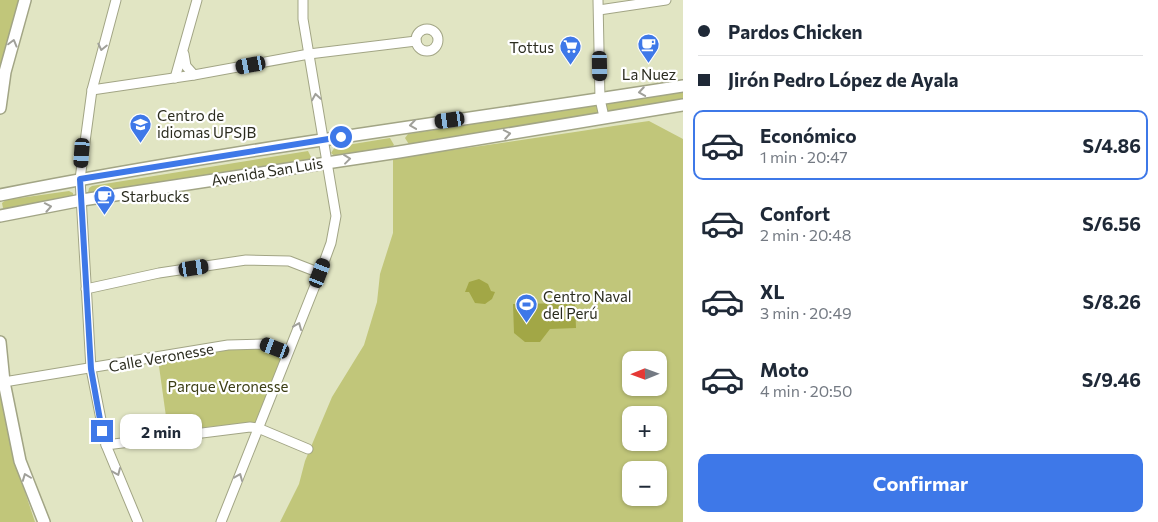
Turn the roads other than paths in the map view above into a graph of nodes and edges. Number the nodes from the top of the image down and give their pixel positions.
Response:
1 (25, 0) edge
2 (116, 0) edge
3 (197, 0) edge
4 (303, 0) edge
5 (598, 0) edge
6 (666, 0) edge
7 (599, 10) junction
8 (416, 41) dead end
9 (183, 48) junction
10 (309, 54) junction
11 (194, 76) junction
12 (176, 78) junction
13 (683, 86) edge
14 (92, 90) junction
15 (600, 99) junction
16 (683, 105) edge
17 (0, 108) edge
18 (604, 117) junction
19 (322, 140) junction
20 (326, 162) junction
21 (80, 179) junction
22 (0, 195) edge
23 (82, 200) junction
24 (0, 216) edge
25 (320, 273) junction
26 (86, 289) junction
27 (0, 342) edge
28 (287, 353) junction
29 (91, 369) junction
30 (4, 382) junction
31 (258, 428) junction
32 (106, 445) junction
33 (308, 449) dead end
34 (44, 522) edge
35 (138, 522) edge
36 (221, 522) edge

17 -> 1 main road
2 -> 14 street
3 - 9 street
4 - 10 street
5 - 7 street
6 - 7 street
7 - 15 street
8 - 10 street
9 - 11 street
9 - 12 street
10 - 11 street
19 -> 10 street
11 - 12 street
12 - 14 street
13 -> 15 main road, Avenida San Luis
14 - 21 street
15 - 18 street
15 -> 19 main road, Avenida San Luis
16 - 18 main road, Avenida San Luis
20 -> 18 main road, Avenida San Luis
19 - 20 street
19 - 21 main road, Avenida San Luis
20 - 23 main road, Avenida San Luis
20 - 25 street
21 - 22 main road, Avenida San Luis
21 - 23 street
24 -> 23 main road, Avenida San Luis
23 - 26 street
25 - 26 street
28 -> 25 street
26 - 29 street
27 - 30 main road
28 - 29 street, Calle Veronesse
28 - 31 street
29 - 30 street, Calle Veronesse
29 - 32 street
34 -> 30 main road
31 - 32 street
31 - 33 street
36 -> 31 street
32 -> 35 street

